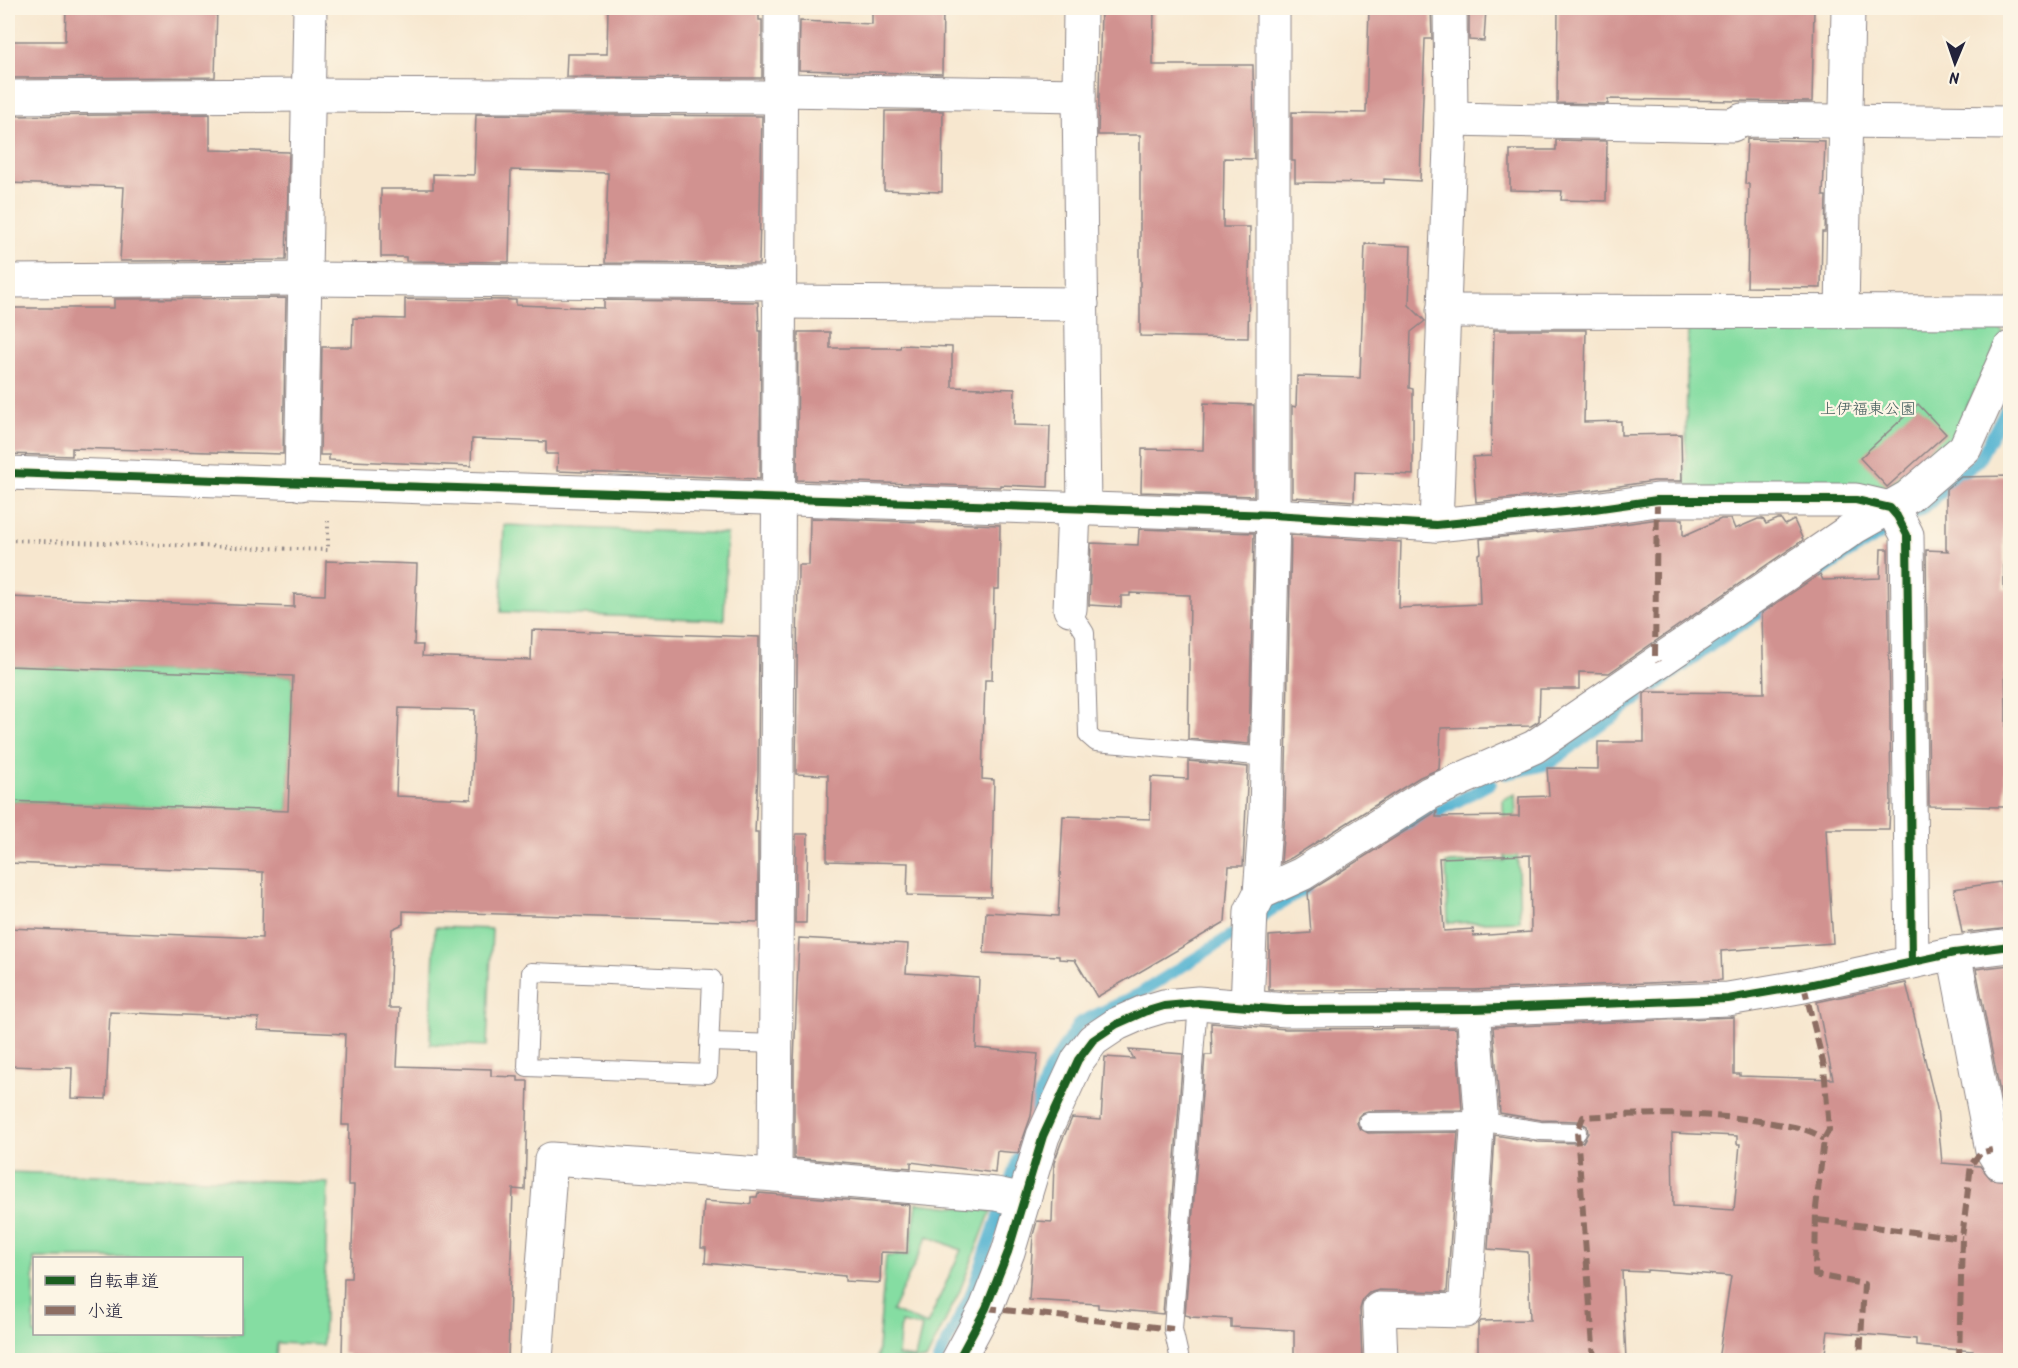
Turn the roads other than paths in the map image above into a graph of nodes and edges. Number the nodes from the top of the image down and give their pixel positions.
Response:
1 (310, 8) edge
2 (781, 8) edge
3 (1080, 8) edge
4 (1273, 8) edge
5 (1450, 8) edge
6 (1848, 8) edge
7 (780, 94) junction
8 (308, 95) junction
9 (1079, 95) junction
10 (8, 97) edge
11 (1451, 119) junction
12 (1847, 122) junction
13 (2010, 123) edge
14 (304, 279) junction
15 (8, 281) edge
16 (779, 293) junction
17 (1082, 304) junction
18 (1443, 311) junction
19 (1842, 311) junction
20 (2010, 312) edge
21 (2010, 348) edge
22 (8, 473) edge
23 (315, 484) junction
24 (778, 499) junction
25 (1079, 509) junction
26 (1274, 515) junction
27 (1898, 520) junction
28 (1437, 525) junction
29 (1070, 609) joint
30 (1268, 757) junction
31 (1253, 914) junction
32 (2010, 946) edge
33 (1954, 953) junction
34 (1912, 962) junction
35 (1198, 1003) junction
36 (1247, 1006) junction
37 (1473, 1009) junction
38 (709, 1042) junction
39 (777, 1044) junction
40 (1479, 1121) junction
41 (1368, 1122) dead end
42 (1577, 1132) dead end
43 (2010, 1162) edge
44 (775, 1175) junction
45 (1011, 1197) junction
46 (536, 1360) edge
47 (958, 1360) edge
48 (1180, 1360) edge
49 (1381, 1360) edge

1 - 8 street
2 - 7 street
3 - 9 street
4 - 26 street
5 - 11 street
6 - 12 street
7 - 8 street
7 - 9 street
7 - 16 street
8 - 10 street
8 - 14 street
9 - 17 street
11 - 12 street
11 - 18 street
12 - 13 street
12 - 19 street
14 - 15 street
14 - 16 street
14 - 23 street
16 - 17 street
16 - 24 street
17 - 25 street
18 - 19 street
18 - 28 street
19 - 20 street
21 - 27 street
22 - 23 street
23 - 24 street
24 - 25 street
24 - 39 street
25 - 26 street
25 - 29 street
26 - 28 street
26 - 30 street
27 - 28 street
27 - 31 street
27 - 34 street
29 - 30 lane
30 - 31 street
31 - 36 street
32 - 33 street
33 - 34 street
33 - 43 street
34 - 37 street
35 - 36 street
35 - 45 street
35 - 48 lane
36 - 37 street
37 - 40 street
38 - 38 lane
38 - 39 lane
39 - 44 street
40 - 41 lane
40 - 42 lane
40 - 49 street
44 - 45 street
44 - 46 street
45 - 47 street

